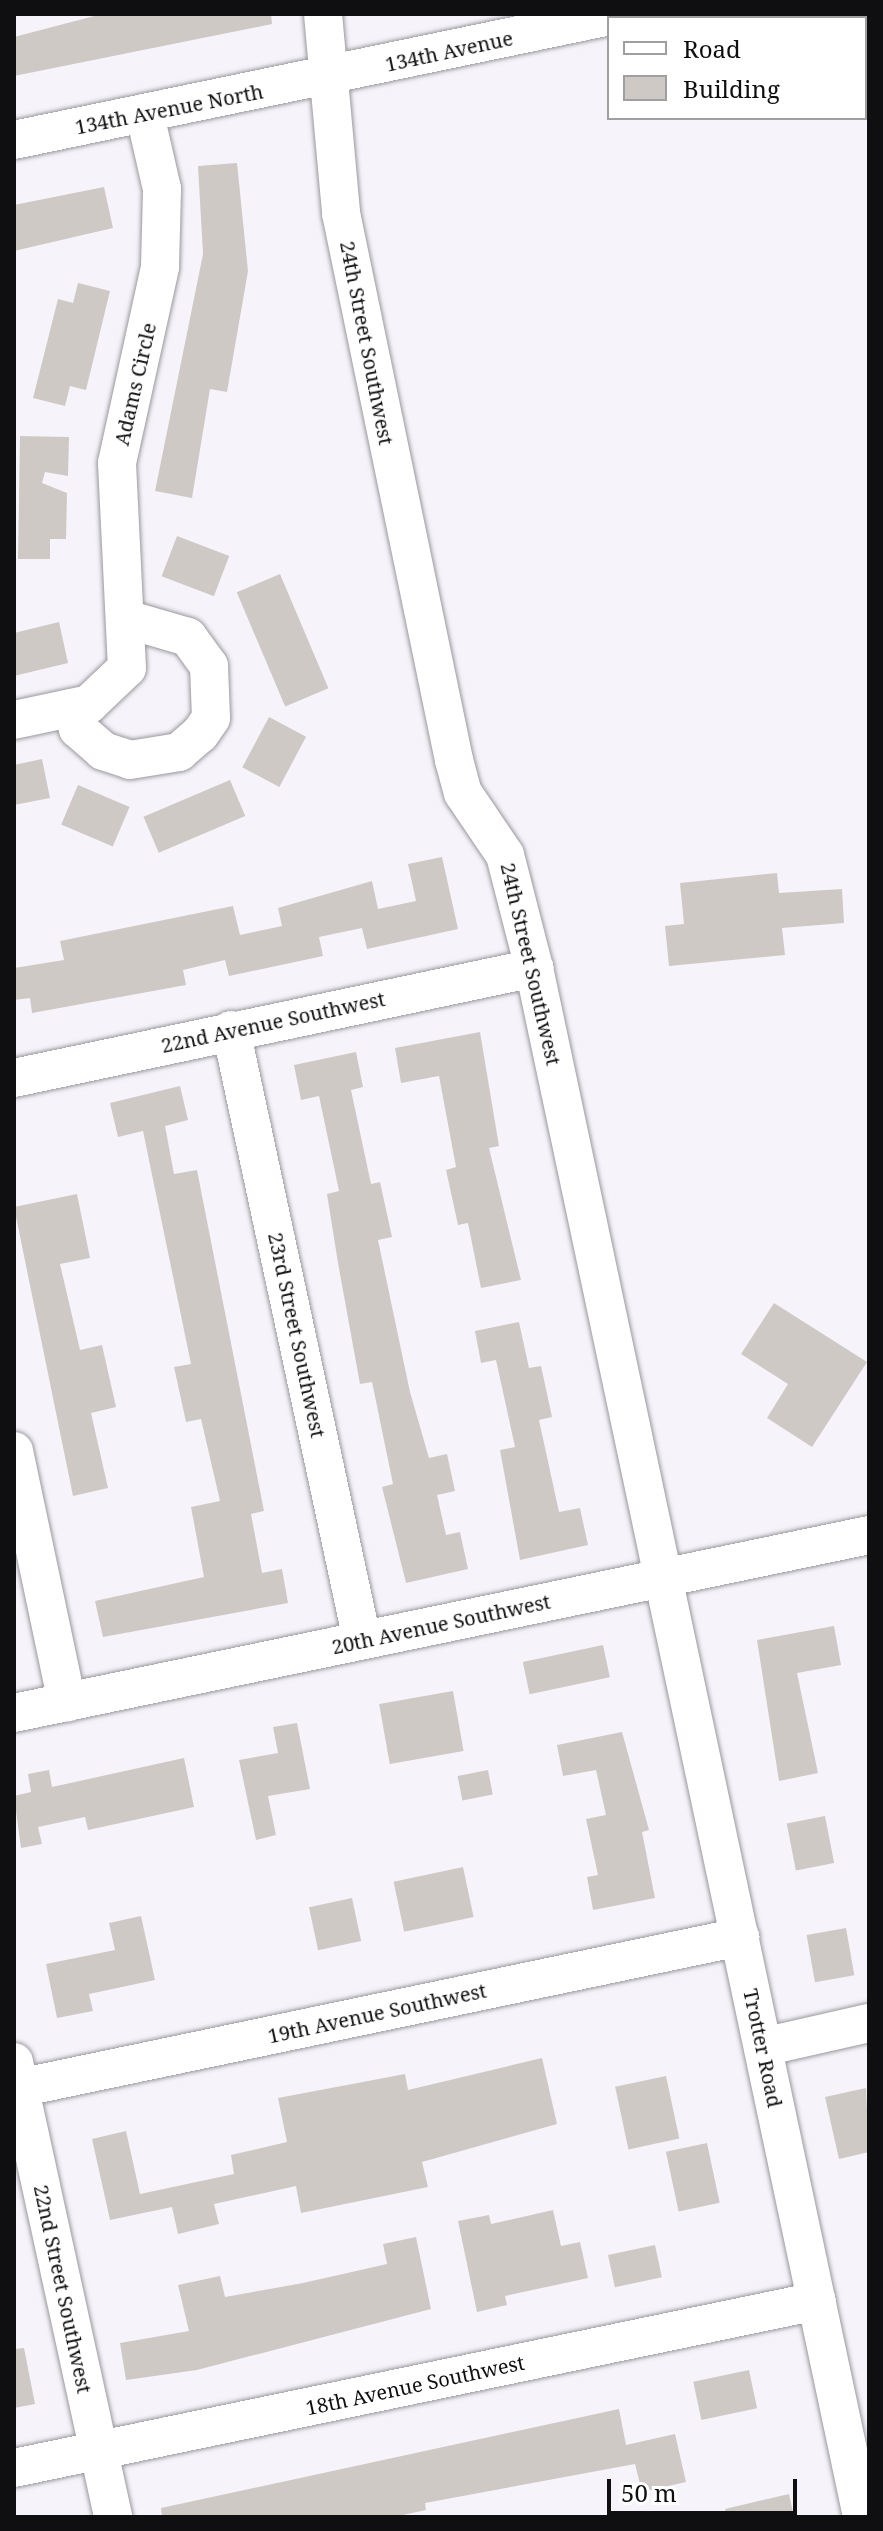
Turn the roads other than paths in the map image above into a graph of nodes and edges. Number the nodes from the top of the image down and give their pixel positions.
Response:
1 (323, 14) edge
2 (607, 17) edge
3 (324, 78) junction
4 (145, 115) junction
5 (14, 140) edge
6 (129, 620) junction
7 (72, 708) junction
8 (14, 720) edge
9 (534, 968) junction
10 (231, 1030) junction
11 (14, 1078) edge
12 (14, 1451) edge
13 (869, 1535) edge
14 (665, 1578) junction
15 (362, 1640) junction
16 (67, 1702) junction
17 (14, 1713) edge
18 (740, 1937) junction
19 (869, 2023) edge
20 (763, 2047) junction
21 (16, 2079) edge
22 (817, 2301) junction
23 (98, 2451) junction
24 (14, 2468) edge
25 (113, 2517) edge
26 (862, 2517) edge

1 - 3 street, 24th Street Southwest
2 - 3 street, 134th Avenue
3 - 4 street, 134th Avenue North
3 - 9 street, 24th Street Southwest
4 - 5 street, 134th Avenue North
4 - 6 street, Adams Circle
6 - 7 street, Adams Circle
6 - 7 street
7 - 8 street, Adams Circle
9 - 10 street, 22nd Avenue Southwest
9 - 14 street, 24th Street Southwest
10 - 11 street, 22nd Avenue Southwest
10 - 15 street, 23rd Street Southwest
12 - 16 street
13 - 14 street, 20th Avenue Southwest
14 - 15 street, 20th Avenue Southwest
14 - 18 street, Trotter Road
15 - 16 street, 20th Avenue Southwest
16 - 17 street, 20th Avenue Southwest
18 - 20 street, Trotter Road
18 - 21 street, 19th Avenue Southwest
19 - 20 street
20 - 22 street, Trotter Road
21 - 23 street, 22nd Street Southwest
22 - 23 street, 18th Avenue Southwest
22 - 26 street, Trotter Road
23 - 24 street, 18th Avenue Southwest
23 - 25 street, 22nd Street Southwest

